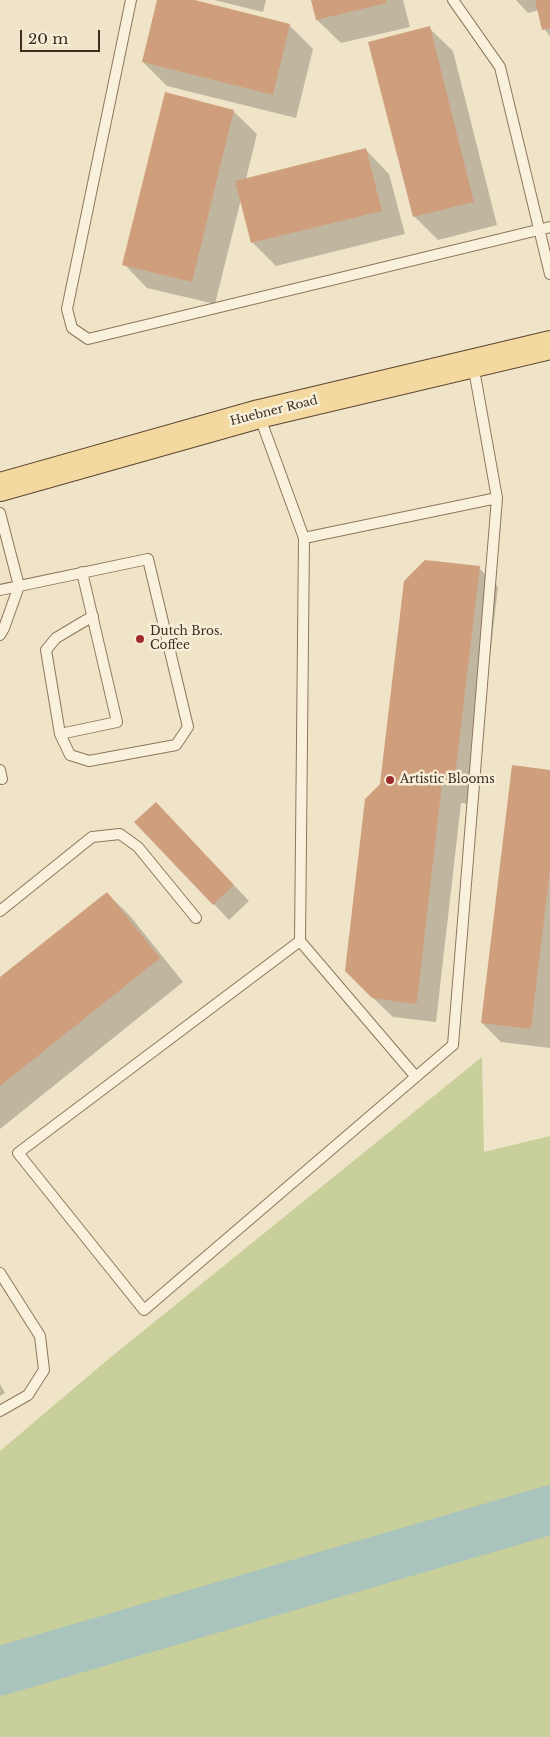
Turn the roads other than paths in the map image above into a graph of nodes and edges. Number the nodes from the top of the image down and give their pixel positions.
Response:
1 (131, 0) edge
2 (453, 0) edge
3 (550, 227) edge
4 (539, 230) junction
5 (550, 274) edge
6 (550, 345) edge
7 (473, 363) junction
8 (258, 414) junction
9 (0, 487) edge
10 (497, 498) junction
11 (0, 513) edge
12 (304, 538) junction
13 (82, 572) junction
14 (19, 586) junction
15 (0, 590) edge
16 (93, 616) junction
17 (0, 635) edge
18 (60, 734) junction
19 (0, 911) edge
20 (196, 918) dead end
21 (300, 941) junction
22 (416, 1077) junction
23 (0, 1273) edge
24 (0, 1411) edge

1 - 4 lane
2 - 4 lane
3 - 4 lane
4 - 5 lane
6 - 7 main road, Huebner Road
7 - 8 main road, Huebner Road
7 - 10 lane
8 - 9 main road, Huebner Road
8 - 12 lane
10 - 12 lane
10 - 22 lane
11 - 14 lane
12 - 21 lane
13 - 14 lane
13 - 16 lane
13 - 18 lane
14 - 15 lane
14 - 17 lane
16 - 18 lane
16 - 18 lane
19 - 20 lane
21 - 22 lane
21 - 22 lane
23 - 24 lane

